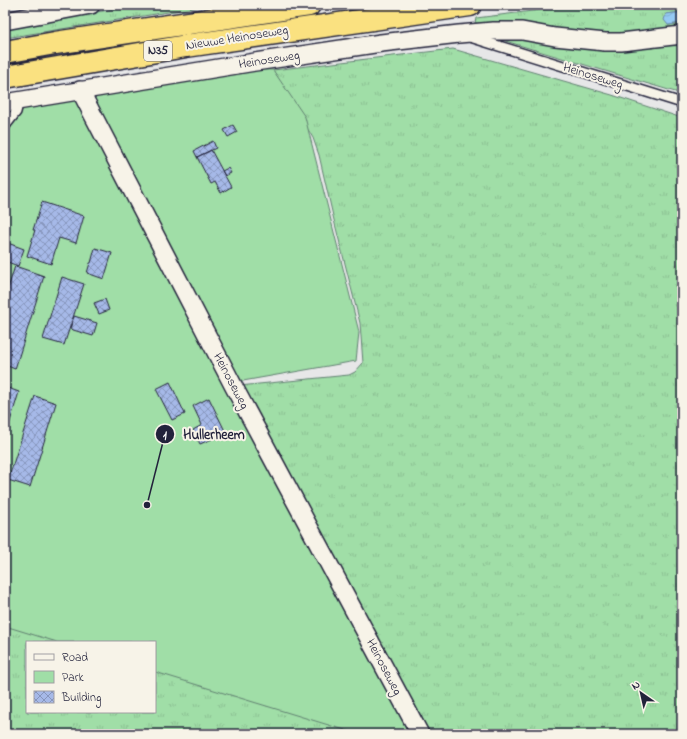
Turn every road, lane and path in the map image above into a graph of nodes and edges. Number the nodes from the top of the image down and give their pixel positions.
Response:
1 (92, 5) edge
2 (309, 5) edge
3 (470, 5) edge
4 (5, 21) edge
5 (459, 34) junction
6 (682, 35) edge
7 (5, 52) edge
8 (5, 76) edge
9 (80, 90) junction
10 (12, 101) edge
11 (682, 103) edge
12 (5, 126) edge
13 (420, 734) edge

1 - 4 street
2 - 7 highway, Nieuwe Heinoseweg / N35
3 - 8 highway, Nieuwe Heinoseweg / N35
5 - 6 street, Heinoseweg
5 - 9 street, Heinoseweg
5 - 11 lane, Heinoseweg
9 - 10 street, Heinoseweg
9 - 13 street, Heinoseweg
10 - 12 lane, Heinoseweg

